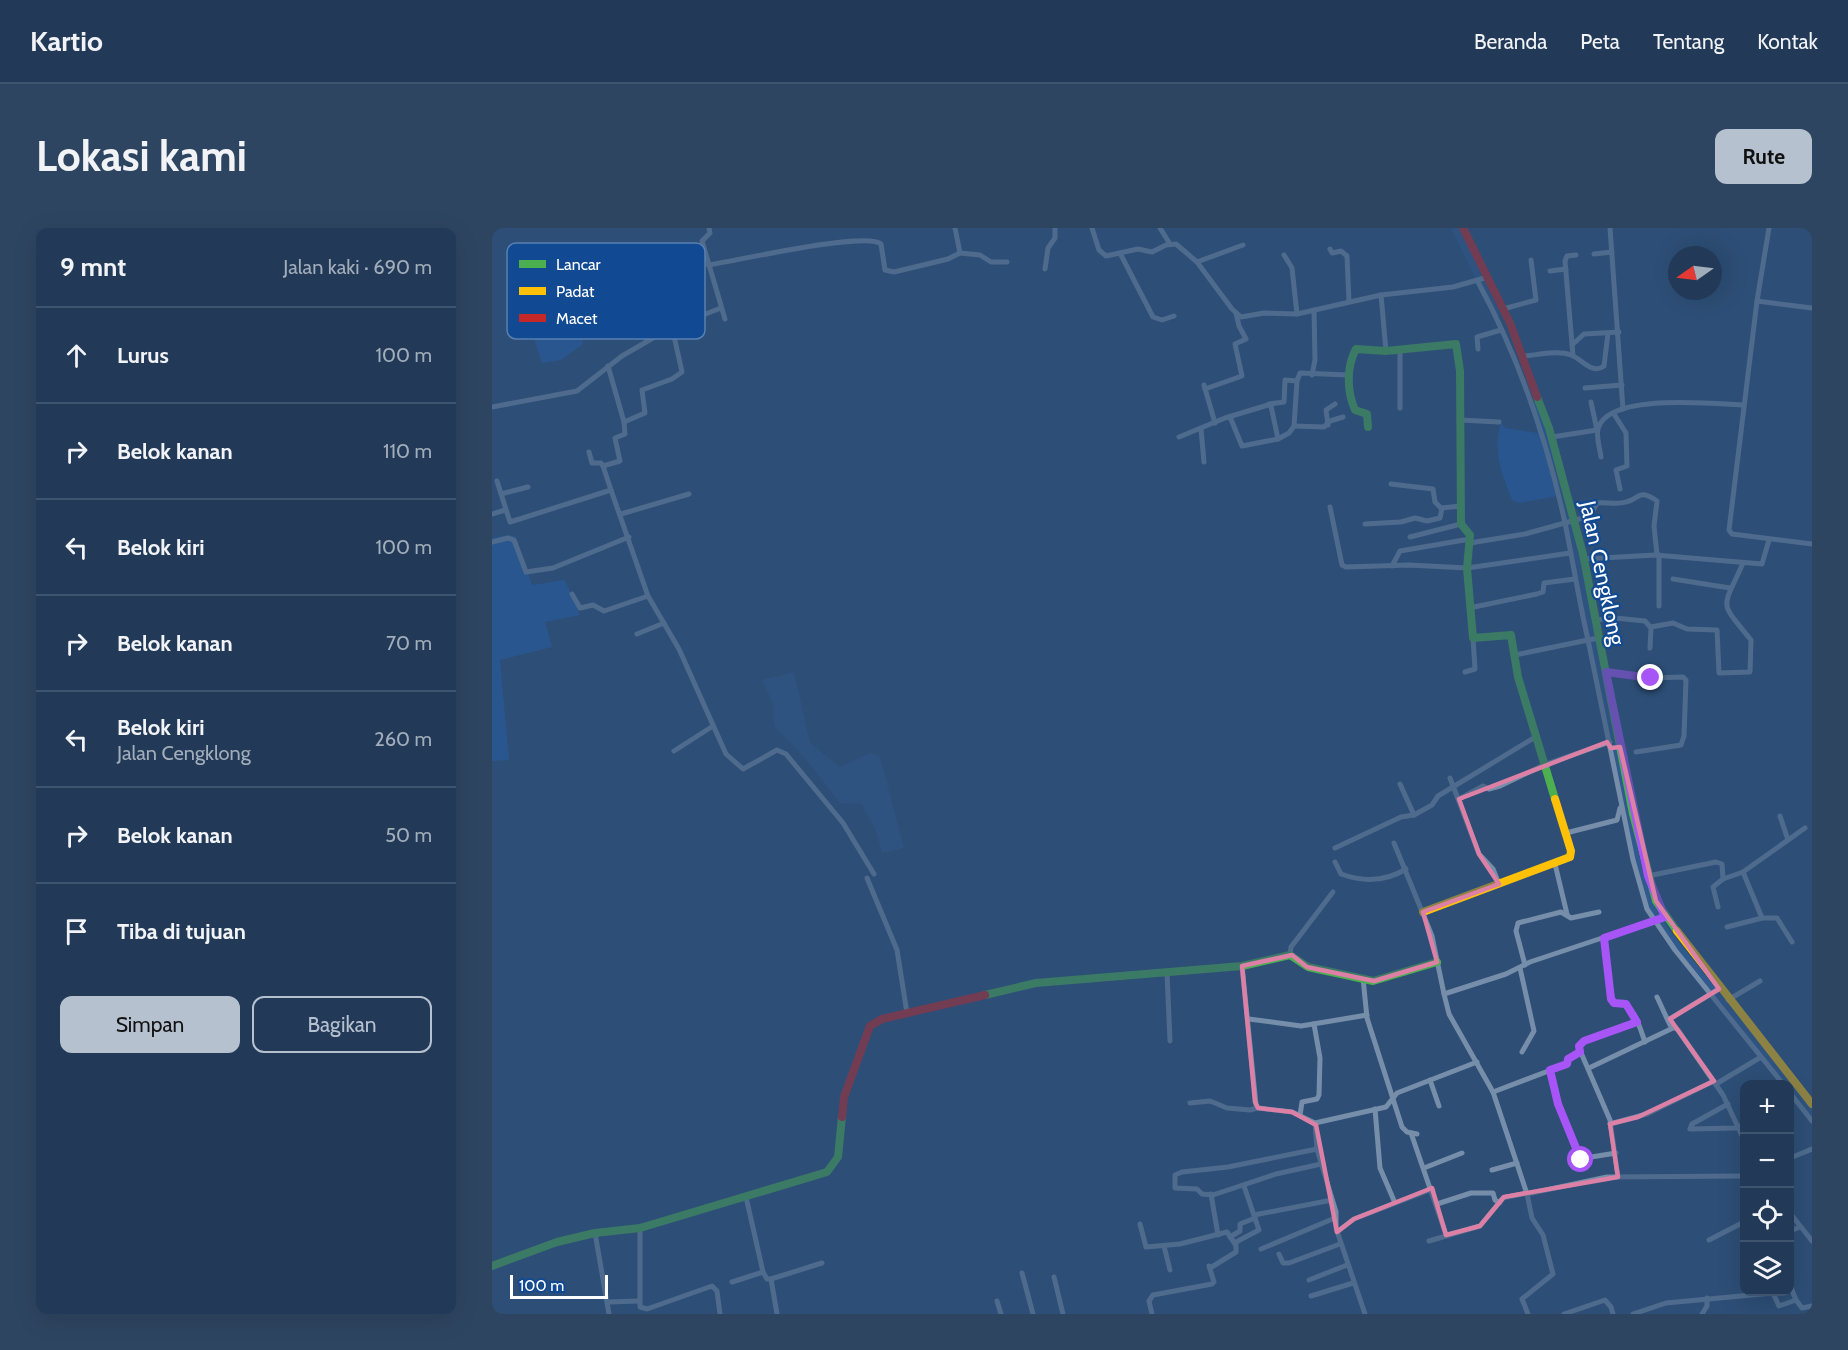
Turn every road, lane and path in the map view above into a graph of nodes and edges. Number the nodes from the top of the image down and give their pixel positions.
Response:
1 (709, 228) edge
2 (955, 228) edge
3 (1055, 228) edge
4 (1092, 228) edge
5 (1160, 228) edge
6 (1610, 228) edge
7 (1769, 228) edge
8 (1465, 229) edge
9 (702, 243) edge
10 (1170, 244) junction
11 (1243, 245) dead end
12 (1330, 249) dead end
13 (1612, 252) junction
14 (705, 253) edge
15 (960, 253) junction
16 (1120, 253) junction
17 (1594, 254) dead end
18 (1284, 255) dead end
19 (1576, 255) dead end
20 (1531, 260) dead end
21 (1197, 261) junction
22 (1007, 262) dead end
23 (708, 265) junction
24 (1045, 269) dead end
25 (1566, 269) junction
26 (1550, 271) dead end
27 (1483, 279) junction
28 (1381, 295) junction
29 (1756, 301) junction
30 (1349, 302) junction
31 (721, 308) junction
32 (1812, 308) edge
33 (1503, 309) junction
34 (1314, 310) junction
35 (1236, 313) junction
36 (705, 314) edge
37 (1297, 314) junction
38 (1173, 316) dead end
39 (725, 320) dead end
40 (1510, 323) junction
41 (1501, 328) junction
42 (1619, 332) junction
43 (1608, 333) junction
44 (652, 339) edge
45 (675, 339) edge
46 (1572, 345) junction
47 (1478, 349) dead end
48 (1401, 350) junction
49 (1386, 351) junction
50 (1524, 356) junction
51 (1573, 356) junction
52 (608, 366) junction
53 (1527, 368) junction
54 (1519, 371) junction
55 (1312, 375) junction
56 (1348, 375) junction
57 (1297, 381) junction
58 (1622, 385) junction
59 (1585, 388) dead end
60 (1534, 400) junction
61 (1591, 402) dead end
62 (1335, 404) dead end
63 (1268, 405) junction
64 (1744, 405) junction
65 (492, 407) edge
66 (1400, 408) dead end
67 (1623, 410) junction
68 (1614, 414) junction
69 (1230, 417) junction
70 (1343, 417) dead end
71 (1460, 420) junction
72 (624, 422) junction
73 (1499, 422) dead end
74 (1215, 423) junction
75 (1328, 425) junction
76 (1294, 426) junction
77 (1368, 427) dead end
78 (1201, 429) junction
79 (1598, 430) junction
80 (1179, 437) dead end
81 (1552, 437) junction
82 (1278, 439) junction
83 (589, 452) dead end
84 (1601, 457) dead end
85 (1204, 462) dead end
86 (603, 466) junction
87 (497, 481) dead end
88 (1391, 484) dead end
89 (528, 487) dead end
90 (1620, 489) dead end
91 (611, 490) junction
92 (501, 494) junction
93 (689, 494) dead end
94 (1461, 506) junction
95 (1330, 507) dead end
96 (1442, 508) junction
97 (505, 510) junction
98 (492, 514) edge
99 (621, 514) junction
100 (1569, 521) junction
101 (1365, 524) dead end
102 (1461, 524) junction
103 (629, 537) junction
104 (1410, 537) dead end
105 (1769, 540) junction
106 (1470, 541) junction
107 (492, 542) edge
108 (1812, 544) edge
109 (1658, 555) junction
110 (1577, 556) junction
111 (1743, 563) junction
112 (1392, 566) junction
113 (1467, 568) junction
114 (1575, 579) junction
115 (1673, 579) dead end
116 (1730, 588) junction
117 (572, 594) dead end
118 (648, 596) junction
119 (1659, 606) dead end
120 (1469, 608) junction
121 (1596, 620) junction
122 (664, 623) junction
123 (1651, 627) junction
124 (637, 634) dead end
125 (1473, 638) junction
126 (1593, 639) junction
127 (1650, 648) dead end
128 (1515, 656) junction
129 (1465, 672) dead end
130 (1606, 672) junction
131 (713, 726) junction
132 (1611, 727) junction
133 (1537, 736) junction
134 (1614, 746) junction
135 (674, 751) dead end
136 (1636, 752) dead end
137 (1546, 764) junction
138 (1450, 778) dead end
139 (1400, 784) dead end
140 (1455, 788) junction
141 (1459, 799) junction
142 (1621, 800) junction
143 (1414, 815) junction
144 (1780, 816) dead end
145 (1805, 828) dead end
146 (1566, 833) junction
147 (1788, 840) junction
148 (1394, 843) dead end
149 (1335, 848) dead end
150 (1335, 862) dead end
151 (1555, 864) junction
152 (1406, 869) junction
153 (1743, 872) junction
154 (874, 874) dead end
155 (1648, 876) junction
156 (867, 878) dead end
157 (1723, 879) junction
158 (1498, 884) junction
159 (1333, 892) dead end
160 (1718, 907) dead end
161 (1423, 912) junction
162 (1599, 912) dead end
163 (1567, 914) junction
164 (1762, 918) junction
165 (1660, 919) junction
166 (1727, 927) dead end
167 (1604, 938) junction
168 (1792, 942) dead end
169 (1290, 956) junction
170 (1437, 962) junction
171 (1242, 966) junction
172 (1522, 966) junction
173 (1167, 973) junction
174 (1363, 978) junction
175 (1760, 981) dead end
176 (1715, 992) junction
177 (1444, 994) junction
178 (1658, 997) dead end
179 (1728, 1000) junction
180 (906, 1013) junction
181 (1367, 1015) junction
182 (1249, 1019) junction
183 (1736, 1019) junction
184 (1668, 1020) junction
185 (1637, 1022) junction
186 (1314, 1024) junction
187 (1672, 1028) junction
188 (1170, 1041) dead end
189 (1645, 1042) junction
190 (1522, 1052) dead end
191 (1580, 1052) junction
192 (1766, 1057) junction
193 (1477, 1062) junction
194 (1589, 1068) junction
195 (1550, 1070) junction
196 (1430, 1080) junction
197 (1780, 1080) edge
198 (1715, 1083) junction
199 (1493, 1092) junction
200 (1393, 1096) junction
201 (1794, 1098) edge
202 (1190, 1103) dead end
203 (1728, 1104) junction
204 (1812, 1104) edge
205 (1439, 1106) dead end
206 (1257, 1108) junction
207 (1375, 1109) junction
208 (1809, 1113) edge
209 (1300, 1115) junction
210 (1812, 1121) edge
211 (1316, 1123) junction
212 (1740, 1123) edge
213 (1611, 1124) junction
214 (1740, 1126) edge
215 (1317, 1149) junction
216 (1812, 1149) edge
217 (1462, 1153) dead end
218 (1616, 1153) junction
219 (1794, 1156) edge
220 (1321, 1164) junction
221 (1516, 1164) junction
222 (1424, 1168) junction
223 (1492, 1170) dead end
224 (1740, 1176) edge
225 (1618, 1177) junction
226 (1244, 1186) junction
227 (1432, 1189) junction
228 (1211, 1194) junction
229 (1527, 1194) junction
230 (746, 1197) junction
231 (1332, 1200) junction
232 (1395, 1203) junction
233 (1500, 1203) junction
234 (1437, 1204) junction
235 (1255, 1217) junction
236 (1335, 1218) junction
237 (1794, 1219) edge
238 (1140, 1224) dead end
239 (1740, 1224) edge
240 (1800, 1227) junction
241 (640, 1228) junction
242 (1794, 1230) edge
243 (1337, 1232) junction
244 (595, 1233) junction
245 (1218, 1235) junction
246 (1446, 1236) junction
247 (1230, 1237) junction
248 (1709, 1240) dead end
249 (1430, 1241) dead end
250 (1812, 1241) edge
251 (1235, 1244) junction
252 (1340, 1244) junction
253 (1164, 1246) junction
254 (1261, 1249) dead end
255 (1279, 1254) dead end
256 (822, 1263) dead end
257 (1347, 1265) junction
258 (492, 1266) edge
259 (1170, 1270) dead end
260 (763, 1272) junction
261 (1022, 1273) dead end
262 (1054, 1277) dead end
263 (771, 1280) junction
264 (1309, 1280) dead end
265 (732, 1282) dead end
266 (1353, 1283) junction
267 (1740, 1295) edge
268 (1794, 1295) edge
269 (1311, 1296) dead end
270 (1776, 1296) edge
271 (1707, 1298) junction
272 (1796, 1300) junction
273 (639, 1301) junction
274 (998, 1301) dead end
275 (609, 1302) junction
276 (1812, 1306) edge
277 (609, 1314) edge
278 (720, 1314) edge
279 (777, 1314) edge
280 (1001, 1314) edge
281 (1033, 1314) edge
282 (1063, 1314) edge
283 (1152, 1314) edge
284 (1365, 1314) edge
285 (1528, 1314) edge
286 (1564, 1314) edge
287 (1613, 1314) edge
288 (1633, 1314) edge
289 (1702, 1314) edge

1 - 9 street
2 - 15 street
3 - 24 street
4 - 16 street
5 - 10 street
6 - 13 street
7 - 29 street
8 - 27 street, Jalan Cengklong
10 - 16 street
10 - 21 street
11 - 21 street
12 - 30 street
13 - 17 street
13 - 42 street
14 - 23 street
15 - 22 street
15 - 23 street
16 - 38 street
18 - 37 street
19 - 25 street
20 - 33 street
21 - 35 street
23 - 31 street
25 - 26 street
25 - 46 street
27 - 28 street
27 - 33 street, Jalan Cengklong
27 - 41 street
28 - 30 street
28 - 49 street
29 - 32 street
29 - 64 street
30 - 34 street
31 - 36 street
31 - 39 street
33 - 40 street, Jalan Cengklong
34 - 37 street
34 - 55 street
35 - 37 street
35 - 74 street
40 - 41 street
40 - 50 street, Jalan Cengklong
41 - 47 street
41 - 54 street
42 - 43 street
42 - 58 street
43 - 46 street
43 - 51 street
44 - 52 street
45 - 72 street
46 - 51 street
48 - 49 street
48 - 66 street
48 - 71 street
49 - 56 street
50 - 51 street
50 - 53 street, Jalan Cengklong
52 - 65 street
52 - 72 street
53 - 54 street
53 - 60 street, Jalan Cengklong
54 - 60 street
55 - 56 street
55 - 57 street
56 - 77 street
57 - 63 street
57 - 76 street
58 - 59 street
58 - 67 street
60 - 81 street, Jalan Cengklong
60 - 100 street
61 - 79 street
62 - 75 street
63 - 69 street
63 - 82 street
64 - 67 street
64 - 105 street
67 - 68 street
68 - 79 street
68 - 90 street
69 - 74 street
69 - 82 street
70 - 75 street
71 - 73 street
71 - 94 street
72 - 86 street
74 - 78 street
75 - 76 street
76 - 82 street
78 - 80 street
78 - 85 street
79 - 81 street
79 - 84 street
81 - 100 street, Jalan Cengklong
83 - 86 street
86 - 91 street
87 - 92 street
88 - 96 street
89 - 92 street
91 - 97 street
91 - 99 street
92 - 97 street
93 - 99 street
94 - 96 street
94 - 102 street
95 - 112 street
96 - 101 street
97 - 98 street
99 - 103 street
100 - 106 street
100 - 109 street
100 - 110 street, Jalan Cengklong
100 - 110 street
102 - 104 street
102 - 106 street
103 - 107 street
103 - 118 street
105 - 108 street
105 - 111 street
106 - 112 street
106 - 113 street
109 - 110 street
109 - 111 street
109 - 119 street
110 - 113 street
110 - 114 street
110 - 121 street, Jalan Cengklong
111 - 116 street
112 - 113 street
113 - 120 street
114 - 120 street
114 - 126 street
115 - 116 street
116 - 123 street
117 - 118 street
118 - 122 street
120 - 125 street
121 - 123 street
121 - 126 street, Jalan Cengklong
122 - 124 street
122 - 131 street
123 - 127 street
125 - 128 street
125 - 129 street
126 - 128 street
126 - 130 street, Jalan Cengklong
126 - 132 street
128 - 133 street
130 - 132 street, Jalan Cengklong
130 - 136 street
131 - 135 street
131 - 154 street
132 - 134 street, Jalan Cengklong
133 - 137 street
133 - 140 street
134 - 137 street
134 - 142 street
134 - 155 street, Jalan Cengklong
137 - 141 street
137 - 146 street
138 - 140 street
139 - 143 street
140 - 141 street
140 - 143 street
141 - 158 street
142 - 146 street
142 - 165 street
143 - 149 street
144 - 147 street
145 - 147 street
146 - 151 street
147 - 153 street
148 - 152 street
150 - 152 street
151 - 158 street
151 - 163 street
152 - 161 street
153 - 157 street
153 - 164 street
155 - 157 street
155 - 165 street, Jalan Cengklong
156 - 180 street
157 - 160 street
158 - 161 street
159 - 169 street
161 - 170 street
162 - 163 street
163 - 172 street
164 - 166 street
164 - 168 street
165 - 167 street
165 - 176 street, Jalan Cengklong
167 - 172 street
167 - 185 street
169 - 171 street
169 - 174 street
170 - 174 street
170 - 177 street
171 - 173 street
171 - 182 street
172 - 177 street
172 - 190 street
173 - 180 street
173 - 188 street
174 - 181 street
175 - 179 street
176 - 179 street, Jalan Cengklong
176 - 183 street
176 - 184 street
177 - 193 street
178 - 184 street
179 - 183 street, Jalan Cengklong
180 - 230 street
181 - 186 street
181 - 200 street
182 - 186 street
182 - 206 street
183 - 192 street, Jalan Cengklong
184 - 187 street
185 - 189 street
185 - 191 street
186 - 209 street
187 - 189 street
187 - 198 street
189 - 194 street
191 - 194 street
191 - 195 street
192 - 197 street
192 - 198 street
192 - 204 street, Jalan Cengklong
193 - 196 street
193 - 199 street
194 - 213 street
195 - 199 street
195 - 218 street
196 - 200 street
196 - 205 street
198 - 203 street
198 - 213 street
199 - 221 street
200 - 207 street
200 - 222 street
201 - 208 street
202 - 206 street
203 - 212 street
203 - 214 street
206 - 209 street
207 - 211 street
207 - 232 street
208 - 210 street
209 - 211 street
211 - 215 street
213 - 218 street
215 - 220 street
215 - 228 street
216 - 219 street
217 - 222 street
218 - 225 street
220 - 226 street
220 - 231 street
221 - 223 street
221 - 229 street
222 - 227 street
224 - 225 street
225 - 229 street
226 - 228 street
226 - 235 street
227 - 232 street
227 - 234 street
228 - 245 street
229 - 233 street
229 - 285 street
230 - 241 street
230 - 260 street
231 - 235 street
231 - 236 street
232 - 243 street
233 - 234 street
233 - 246 street
234 - 246 street
235 - 247 street
235 - 251 street
236 - 243 street
236 - 254 street
237 - 240 street
238 - 253 street
239 - 248 street
240 - 242 street
240 - 250 street
241 - 244 street
241 - 273 street
243 - 252 street
244 - 258 street
244 - 275 street
245 - 247 street
245 - 253 street
246 - 249 street
247 - 251 street
251 - 283 street
252 - 255 street
252 - 257 street
253 - 259 street
256 - 263 street
257 - 264 street
257 - 266 street
260 - 263 street
260 - 265 street
261 - 281 street
262 - 282 street
263 - 279 street
266 - 269 street
266 - 284 street
267 - 271 street
268 - 272 street
270 - 272 street
271 - 288 street
271 - 289 street
272 - 276 street
273 - 275 street
273 - 278 street
274 - 280 street
275 - 277 street
286 - 287 street

